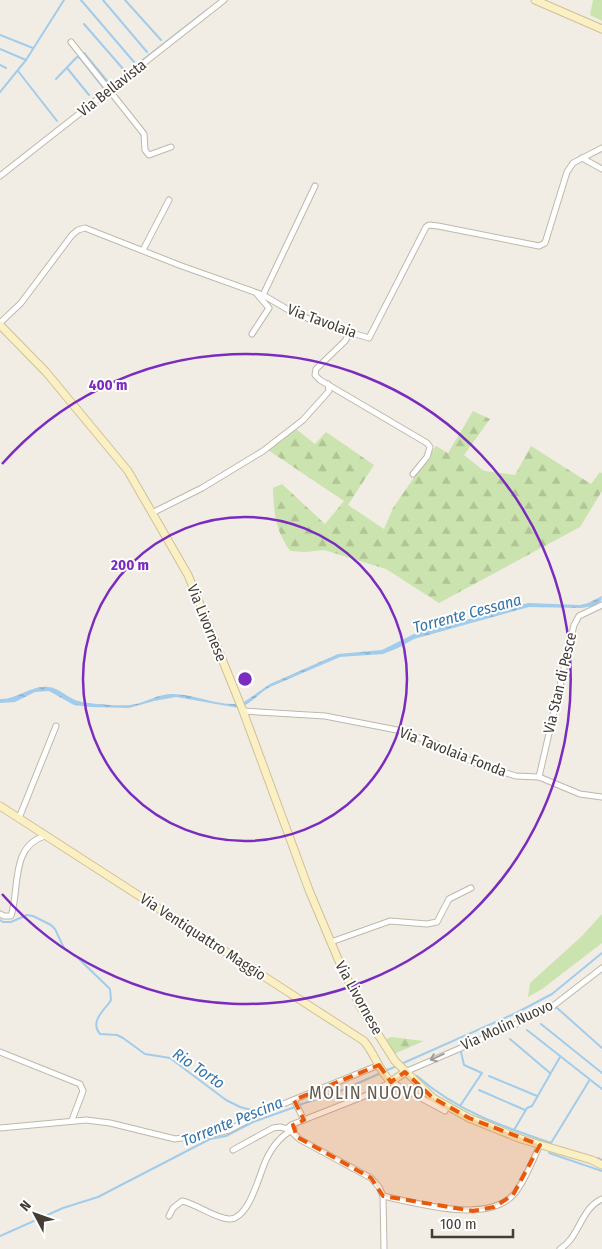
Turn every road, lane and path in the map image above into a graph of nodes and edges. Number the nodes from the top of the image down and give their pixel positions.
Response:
1 (224, 0) edge
2 (539, 1) edge
3 (602, 29) edge
4 (71, 42) dead end
5 (110, 90) junction
6 (171, 147) dead end
7 (602, 148) edge
8 (582, 158) junction
9 (602, 169) edge
10 (0, 176) edge
11 (315, 186) dead end
12 (170, 200) dead end
13 (143, 250) junction
14 (254, 292) junction
15 (263, 295) junction
16 (0, 324) edge
17 (350, 332) junction
18 (252, 334) dead end
19 (328, 384) junction
20 (413, 474) dead end
21 (152, 513) junction
22 (602, 605) edge
23 (242, 710) junction
24 (56, 726) dead end
25 (539, 777) junction
26 (602, 796) edge
27 (0, 806) edge
28 (19, 818) junction
29 (45, 836) junction
30 (471, 888) dead end
31 (0, 914) edge
32 (331, 942) junction
33 (602, 968) edge
34 (0, 1052) edge
35 (400, 1067) junction
36 (381, 1069) junction
37 (392, 1082) junction
38 (294, 1101) junction
39 (445, 1111) dead end
40 (72, 1120) junction
41 (304, 1120) junction
42 (0, 1128) edge
43 (291, 1129) junction
44 (540, 1145) junction
45 (233, 1150) dead end
46 (602, 1165) edge
47 (383, 1196) junction
48 (602, 1199) edge
49 (168, 1216) dead end
50 (384, 1249) edge
51 (560, 1249) edge

1 - 5 street, Via Bellavista
2 - 3 main road
4 - 5 street
5 - 6 street
5 - 10 street, Via Bellavista
7 - 8 street, Via Tavolaia
8 - 9 street
8 - 17 street, Via Tavolaia
11 - 15 street
12 - 13 street
13 - 14 street, Via Tavolaia
13 - 16 street, Via Tavolaia
14 - 15 street, Via Tavolaia
14 - 18 street
15 - 17 street, Via Tavolaia
16 - 21 main road, Via Livornese
17 - 19 street
19 - 20 street
19 - 21 street
21 - 23 main road, Via Livornese
22 - 25 street, Via Stan di Pesce
23 - 25 street, Via Tavolaia Fonda
23 - 32 main road, Via Livornese
24 - 28 street
25 - 26 street, Via Tavolaia Fonda
27 - 28 main road, Via Ventiquattro Maggio
28 - 29 main road, Via Ventiquattro Maggio
29 - 31 street
29 - 36 main road, Via Ventiquattro Maggio
30 - 32 street
32 - 35 main road, Via Livornese
33 -> 35 street, Via Molin Nuovo
34 - 40 street
35 - 37 main road
35 - 44 main road, Via Livornese
36 - 37 main road, Via Ventiquattro Maggio
36 - 38 street
37 - 39 street
37 - 41 street
38 - 40 street
38 - 41 street
40 - 42 street
41 - 43 street
43 - 45 street
43 - 47 street
43 - 49 street
44 - 46 main road, Via Livornese
44 - 47 street
47 - 50 street
48 - 51 street

